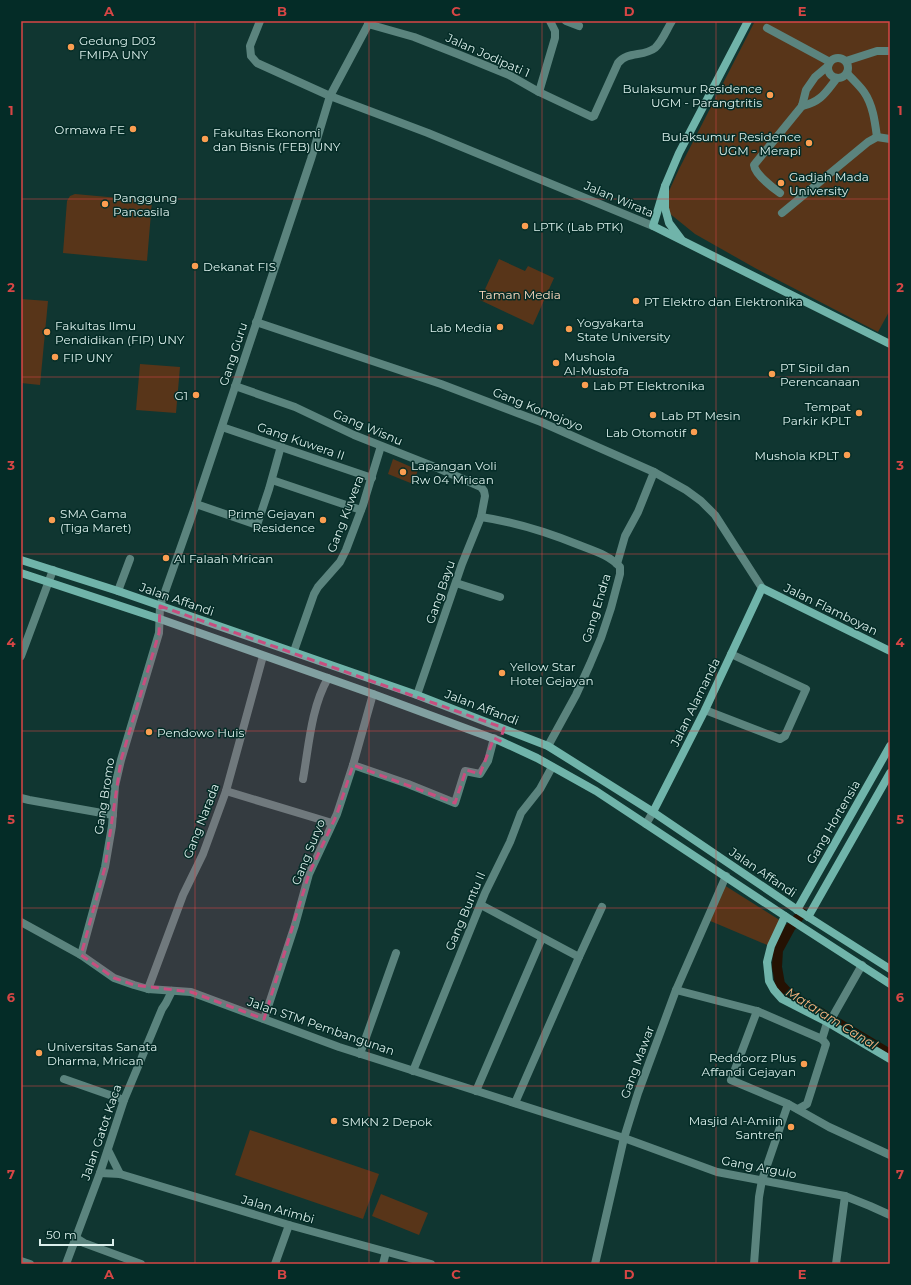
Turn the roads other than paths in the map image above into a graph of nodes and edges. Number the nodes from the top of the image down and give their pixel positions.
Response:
1 (260, 21) edge
2 (550, 21) edge
3 (566, 21) edge
4 (672, 21) edge
5 (748, 21) edge
6 (369, 22) edge
7 (579, 26) dead end
8 (767, 28) dead end
9 (890, 51) edge
10 (846, 61) junction
11 (829, 64) junction
12 (847, 73) junction
13 (837, 78) junction
14 (539, 92) junction
15 (330, 96) junction
16 (802, 106) junction
17 (877, 138) junction
18 (890, 139) edge
19 (665, 186) junction
20 (780, 193) dead end
21 (782, 213) dead end
22 (653, 226) junction
23 (681, 239) junction
24 (256, 322) junction
25 (890, 344) edge
26 (235, 386) junction
27 (222, 427) junction
28 (280, 446) junction
29 (381, 446) junction
30 (654, 472) junction
31 (372, 478) junction
32 (272, 480) junction
33 (485, 496) joint
34 (196, 504) junction
35 (361, 510) junction
36 (481, 517) junction
37 (130, 559) dead end
38 (21, 560) edge
39 (617, 564) junction
40 (53, 570) junction
41 (21, 573) edge
42 (48, 582) junction
43 (456, 584) junction
44 (762, 588) junction
45 (118, 591) junction
46 (500, 597) dead end
47 (160, 606) junction
48 (160, 619) junction
49 (294, 651) junction
50 (890, 651) edge
51 (731, 654) junction
52 (21, 656) edge
53 (263, 656) junction
54 (328, 678) junction
55 (373, 694) junction
56 (417, 695) junction
57 (705, 710) junction
58 (504, 728) junction
59 (497, 740) junction
60 (548, 746) junction
61 (890, 746) edge
62 (354, 765) junction
63 (552, 767) junction
64 (890, 773) edge
65 (303, 779) dead end
66 (226, 791) junction
67 (21, 798) edge
68 (653, 812) junction
69 (113, 815) junction
70 (332, 823) junction
71 (646, 824) junction
72 (726, 876) junction
73 (480, 905) junction
74 (602, 907) dead end
75 (797, 910) junction
76 (808, 917) junction
77 (787, 918) junction
78 (21, 922) edge
79 (542, 938) junction
80 (396, 953) dead end
81 (81, 955) junction
82 (579, 957) junction
83 (862, 965) junction
84 (890, 969) edge
85 (890, 984) edge
86 (148, 990) junction
87 (676, 990) junction
88 (160, 991) junction
89 (172, 991) junction
90 (162, 1009) junction
91 (756, 1011) junction
92 (264, 1019) junction
93 (830, 1020) junction
94 (822, 1038) junction
95 (360, 1054) junction
96 (890, 1059) edge
97 (413, 1071) junction
98 (64, 1080) dead end
99 (476, 1091) junction
100 (124, 1100) junction
101 (515, 1103) junction
102 (788, 1104) junction
103 (798, 1109) junction
104 (624, 1138) junction
105 (108, 1150) junction
106 (890, 1155) edge
107 (100, 1173) junction
108 (120, 1174) junction
109 (762, 1180) junction
110 (845, 1196) junction
111 (890, 1205) edge
112 (888, 1214) edge
113 (289, 1225) junction
114 (76, 1238) junction
115 (386, 1252) junction
116 (21, 1261) edge
117 (30, 1264) edge
118 (66, 1264) edge
119 (140, 1264) edge
120 (275, 1264) edge
121 (383, 1264) edge
122 (431, 1264) edge
123 (595, 1264) edge
124 (754, 1264) edge
125 (836, 1264) edge

1 - 15 street, Jalan Wirata
2 - 14 street
3 - 7 street
4 - 14 street, Jalan Jodipati 1
5 - 19 main road
6 - 14 street, Jalan Jodipati 1
6 - 15 street, Gang Guru
8 - 11 street
9 - 10 street
10 - 11 street
10 - 12 street
11 - 13 street
11 - 16 street
12 - 13 street
12 - 17 street
13 - 16 street
15 - 22 street, Jalan Wirata
15 - 24 street, Gang Guru
16 - 20 street
17 - 18 street
17 - 21 street
19 - 22 main road
19 - 23 main road
22 - 23 main road, Jalan Wirata
23 - 25 main road, Jalan Wirata
24 - 26 street, Gang Guru
24 - 30 street, Gang Komojoyo
26 - 27 street, Gang Guru
26 - 29 street, Gang Wisnu
27 - 28 street, Gang Kuwera II
27 - 34 street, Gang Guru
28 - 31 street, Gang Kuwera II
28 - 32 street
29 - 31 street, Gang Kuwera
29 - 33 street, Gang Wisnu
30 - 39 street
30 - 44 street, Gang Komojoyo
31 - 35 street, Gang Kuwera
32 - 34 street
32 - 35 street
33 - 36 street, Gang Bayu
34 - 47 street, Gang Guru
35 - 49 street, Gang Kuwera
36 - 39 street, Gang Endra
36 - 43 street, Gang Bayu
37 - 45 street
38 - 40 main road, Jalan Affandi
39 - 60 street, Gang Endra
40 - 42 street
40 - 45 main road, Jalan Affandi
41 - 42 main road, Jalan Affandi
42 - 48 main road, Jalan Affandi
42 - 52 street
43 - 46 street
43 - 56 street, Gang Bayu
44 - 50 main road, Jalan Flamboyan
44 - 51 main road, Jalan Alamanda
45 - 47 main road, Jalan Affandi
47 - 48 street, Gang Guru
47 - 49 main road, Jalan Affandi
48 - 53 main road, Jalan Affandi
48 - 69 street, Gang Bromo
49 - 56 main road, Jalan Affandi
51 - 57 main road, Jalan Alamanda
51 - 57 street
53 - 54 main road, Jalan Affandi
53 - 66 street, Gang Narada
54 - 55 main road, Jalan Affandi
54 - 65 street
55 - 59 main road, Jalan Affandi
55 - 62 street, Gang Suryo
56 - 58 main road, Jalan Affandi
57 - 68 main road, Jalan Alamanda
58 - 59 main road
58 - 60 main road, Jalan Affandi
59 - 62 street
59 - 63 main road, Jalan Affandi
60 - 68 main road, Jalan Affandi
61 - 75 main road, Gang Hortensia
62 - 70 street, Gang Suryo
63 - 71 main road, Jalan Affandi
63 - 73 street, Gang Buntu II
64 - 76 main road, Gang Hortensia
66 - 70 street
66 - 86 street, Gang Narada
67 - 69 street
68 - 71 street, Jalan Alamanda
68 - 75 main road, Jalan Affandi
69 - 81 street, Gang Bromo
70 - 92 street, Gang Suryo
71 - 72 main road, Jalan Affandi
72 - 77 main road, Jalan Affandi
72 - 87 street, Gang Mawar
73 - 79 street
73 - 97 street, Gang Buntu II
74 - 82 street
75 - 76 main road, Jalan Affandi
76 - 84 main road, Jalan Affandi
77 - 83 main road, Jalan Affandi
77 - 93 main road
78 - 81 street, Jalan STM Pembangunan
79 - 82 street
79 - 99 street
80 - 95 street
81 - 86 street, Jalan STM Pembangunan
82 - 101 street
83 - 85 main road, Jalan Affandi
83 - 93 street
86 - 88 street, Jalan STM Pembangunan
87 - 91 street
87 - 104 street, Gang Mawar
88 - 89 street, Jalan STM Pembangunan
88 - 90 street, Jalan Gatot Kaca
89 - 90 street, Jalan Gatot Kaca
89 - 92 street, Jalan STM Pembangunan
90 - 100 street, Jalan Gatot Kaca
91 - 94 street
91 - 102 street
92 - 95 street, Jalan STM Pembangunan
93 - 94 street
93 - 96 main road
94 - 103 street
95 - 97 street, Jalan STM Pembangunan
97 - 99 street, Jalan STM Pembangunan
98 - 100 street
99 - 101 street, Jalan STM Pembangunan
100 - 105 street, Jalan Gatot Kaca
101 - 104 street, Jalan STM Pembangunan
102 - 103 street
102 - 109 street
103 - 106 street
104 - 109 street, Gang Argulo
104 - 123 street, Gang Mawar
105 - 107 street, Jalan Gatot Kaca
105 - 108 street
107 - 108 street, Jalan Arimbi
107 - 114 street, Jalan Gatot Kaca
108 - 113 street, Jalan Arimbi
109 - 110 street, Gang Argulo
109 - 124 street
110 - 112 street, Gang Argulo
110 - 125 street
111 - 112 street
113 - 115 street, Jalan Arimbi
113 - 120 street
114 - 118 street, Jalan Gatot Kaca
114 - 119 street
115 - 121 street
115 - 122 street, Jalan Arimbi
116 - 117 street

